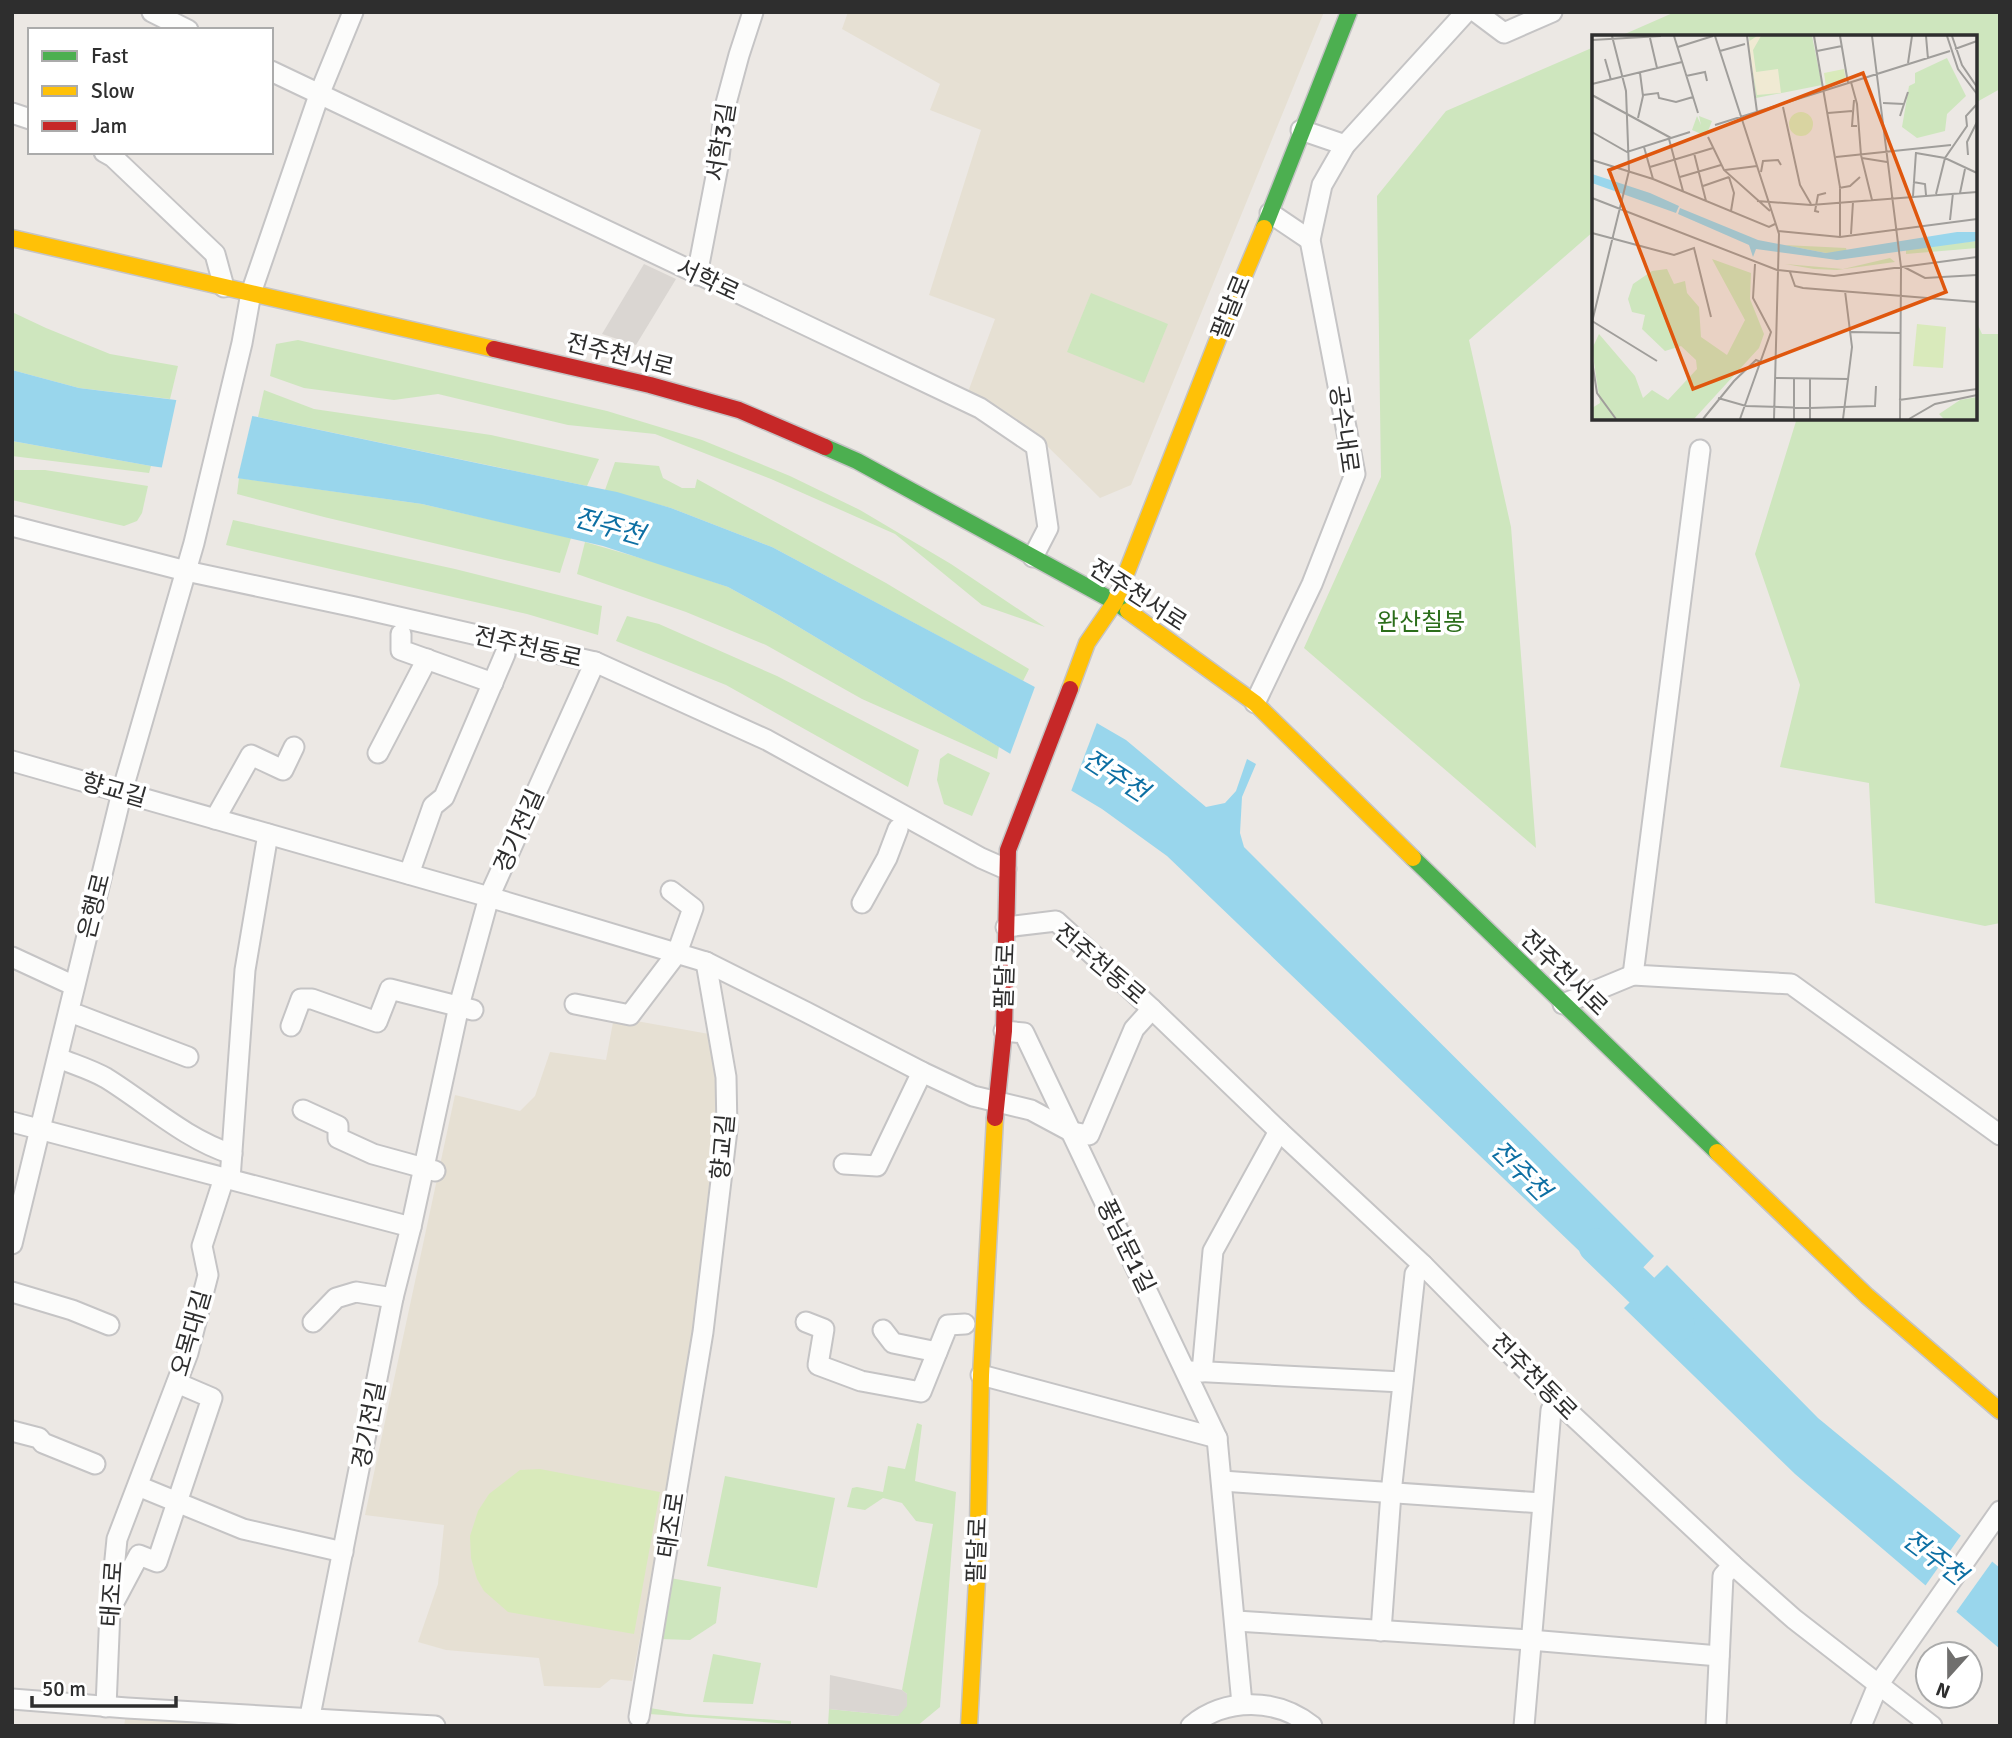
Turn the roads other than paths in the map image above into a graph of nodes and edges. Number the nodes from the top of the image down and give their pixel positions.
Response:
1 (152, 12) edge
2 (353, 12) edge
3 (753, 12) edge
4 (1349, 12) edge
5 (1466, 12) edge
6 (1476, 12) edge
7 (1552, 12) edge
8 (181, 28) edge
9 (273, 72) edge
10 (319, 95) junction
11 (1300, 130) junction
12 (1345, 145) junction
13 (108, 154) edge
14 (1270, 213) junction
15 (12, 238) edge
16 (1310, 240) junction
17 (697, 275) junction
18 (223, 287) junction
19 (251, 293) junction
20 (1700, 450) dead end
21 (12, 526) edge
22 (1032, 557) junction
23 (186, 571) junction
24 (1115, 602) junction
25 (401, 634) dead end
26 (505, 654) dead end
27 (427, 659) junction
28 (595, 662) junction
29 (493, 683) junction
30 (1255, 703) junction
31 (294, 747) dead end
32 (378, 753) dead end
33 (12, 761) edge
34 (122, 792) junction
35 (215, 819) junction
36 (898, 829) dead end
37 (268, 834) junction
38 (1007, 859) junction
39 (409, 874) junction
40 (671, 891) dead end
41 (489, 897) junction
42 (862, 903) dead end
43 (1006, 928) junction
44 (677, 954) junction
45 (12, 957) edge
46 (706, 962) junction
47 (1633, 975) junction
48 (66, 982) dead end
49 (575, 1004) dead end
50 (1563, 1004) junction
51 (466, 1008) junction
52 (1152, 1009) junction
53 (78, 1015) dead end
54 (291, 1026) dead end
55 (1003, 1031) junction
56 (188, 1057) dead end
57 (66, 1060) dead end
58 (922, 1072) junction
59 (996, 1102) junction
60 (303, 1110) dead end
61 (12, 1122) edge
62 (40, 1129) junction
63 (1279, 1131) junction
64 (1072, 1132) junction
65 (2000, 1135) edge
66 (232, 1154) junction
67 (844, 1164) dead end
68 (429, 1170) junction
69 (227, 1178) junction
70 (411, 1227) junction
71 (12, 1244) edge
72 (1423, 1265) junction
73 (12, 1292) edge
74 (393, 1298) junction
75 (313, 1322) dead end
76 (806, 1322) dead end
77 (965, 1324) dead end
78 (109, 1325) dead end
79 (883, 1330) dead end
80 (702, 1332) joint
81 (937, 1352) junction
82 (1194, 1372) junction
83 (981, 1375) junction
84 (1402, 1382) junction
85 (177, 1383) junction
86 (1558, 1402) junction
87 (2000, 1411) edge
88 (12, 1431) edge
89 (1217, 1438) junction
90 (95, 1464) dead end
91 (1222, 1481) junction
92 (138, 1486) junction
93 (1391, 1493) junction
94 (177, 1502) junction
95 (1542, 1503) junction
96 (2000, 1511) edge
97 (343, 1552) junction
98 (1733, 1565) junction
99 (110, 1610) junction
100 (1236, 1621) junction
101 (1381, 1631) junction
102 (1530, 1640) junction
103 (1719, 1656) junction
104 (1884, 1677) junction
105 (12, 1699) edge
106 (1242, 1704) junction
107 (106, 1707) junction
108 (125, 1717) edge
109 (639, 1717) dead end
110 (309, 1722) edge
111 (435, 1726) edge
112 (969, 1726) edge
113 (1191, 1726) edge
114 (1312, 1726) edge
115 (1524, 1726) edge
116 (1716, 1726) edge
117 (1861, 1726) edge
118 (1932, 1726) edge

1 - 8 street
2 - 10 street, 은행로
3 - 17 street, 서학3길
4 - 11 street, 팔달로
5 - 12 street, 공수내로
6 - 7 street
9 - 10 street, 서학로
10 - 17 street, 서학로
10 - 19 street, 은행로
11 - 12 street
11 - 14 street, 팔달로
12 - 16 street, 공수내로
13 - 18 street
14 - 16 street
14 - 24 street, 팔달로
15 - 18 street, 전주천서로
16 - 30 street, 공수내로
17 - 22 street, 서학로
18 - 19 street, 전주천서로
19 - 22 street, 전주천서로
19 - 23 street, 은행로
20 - 47 street
21 - 23 street, 전주천동로
22 - 24 street, 전주천서로
23 - 28 street, 전주천동로
23 - 34 street, 은행로
24 - 30 street, 전주천서로
24 - 38 street, 팔달로
25 - 27 street, 전주천동로
26 - 29 street, 전주천동로
27 - 29 street, 전주천동로
27 - 32 street
28 - 38 street, 전주천동로
28 - 41 street, 경기전길
29 - 39 street, 전주천동로
30 - 50 street, 전주천서로
31 - 35 street
33 - 34 street, 향교길
34 - 35 street, 향교길
34 - 62 street, 은행로
35 - 37 street, 향교길
36 - 42 street
37 - 39 street, 향교길
37 - 66 street, 오목대길
38 - 43 street, 팔달로
39 - 41 street, 향교길
40 - 44 street
41 - 44 street, 향교길
41 - 51 street, 경기전길
43 - 52 street, 전주천동로
43 - 55 street, 팔달로
44 - 46 street, 향교길
44 - 49 street
45 - 48 street
46 - 58 street, 향교길
46 - 80 street, 향교길
47 - 50 street
47 - 65 street
50 - 87 street, 전주천서로
51 - 54 street
51 - 68 street, 경기전길
52 - 63 street, 전주천동로
52 - 64 street, 전주천동로
53 - 56 street
55 - 59 street, 팔달로
55 - 64 street, 풍남문1길
57 - 66 street
58 - 59 street, 향교길
58 - 67 street
59 - 64 street
59 - 83 street, 팔달로
60 - 68 street
61 - 62 street
62 - 69 street
62 - 71 street, 은행로
63 - 72 street, 전주천동로
63 - 82 street
64 - 82 street, 풍남문1길
66 - 69 street, 오목대길
68 - 70 street, 경기전길
69 - 70 street
69 - 85 street, 오목대길
70 - 74 street, 경기전길
72 - 84 street
72 - 86 street, 전주천동로
73 - 78 street
74 - 75 street
74 - 97 street, 경기전길
76 - 81 street
77 - 81 street
79 - 81 street
80 - 109 street, 태조로
82 - 84 street
82 - 89 street, 풍남문1길
83 - 89 street
83 - 112 street, 팔달로
84 - 93 street
85 - 92 street, 오목대길
85 - 94 street
86 - 95 street
86 - 98 street, 전주천동로
88 - 90 street
89 - 91 street, 풍남문1길
91 - 93 street
91 - 100 street, 풍남문1길
92 - 94 street
92 - 99 street, 태조로
93 - 95 street
93 - 101 street
94 - 97 street
94 - 99 street
95 - 102 street
96 - 104 street
97 - 110 street, 경기전길
98 - 103 street
98 - 104 street, 전주천동로
99 - 107 street, 태조로
100 - 101 street
100 - 106 street, 풍남문1길
101 - 102 street
102 - 103 street
102 - 115 street
103 - 116 street
104 - 117 street
104 - 118 street, 전주천동로
105 - 107 street
106 - 113 street
106 - 114 street
107 - 108 street
108 - 110 street
110 - 111 street

